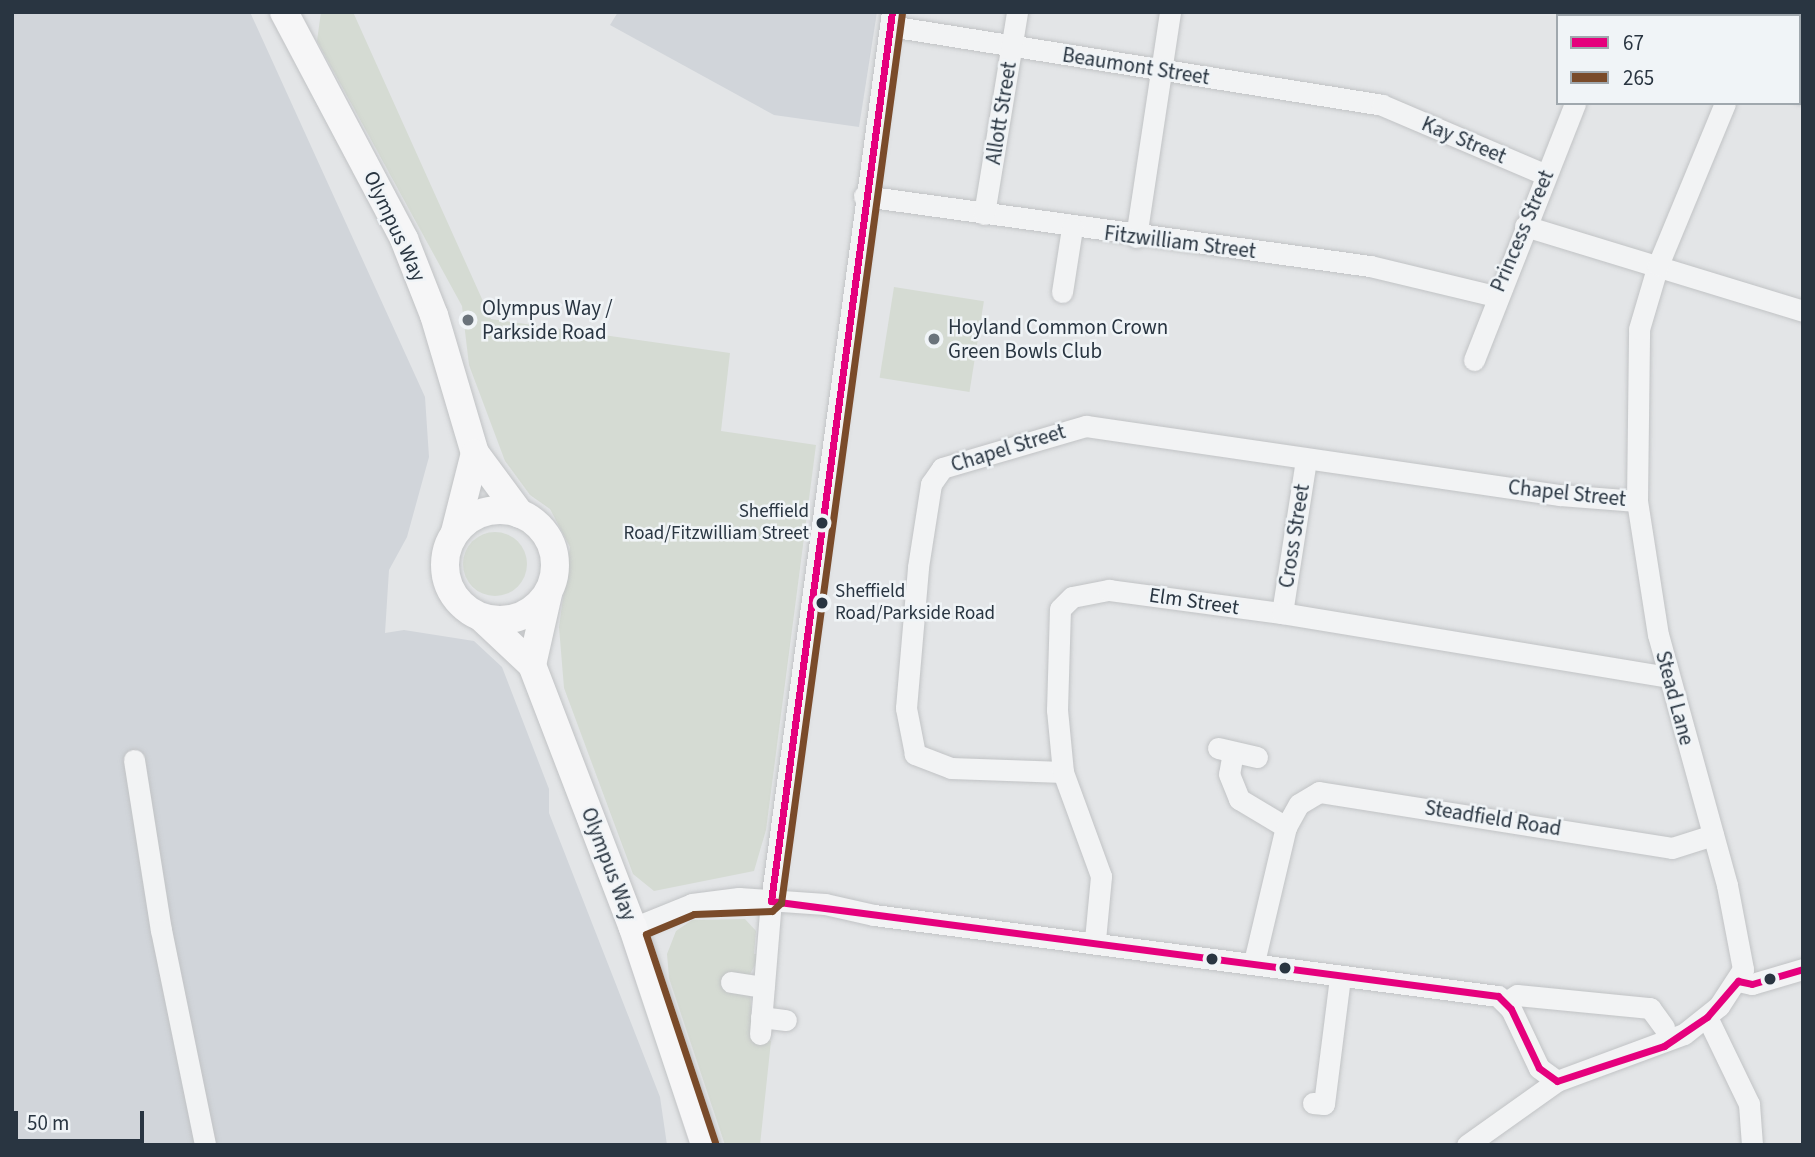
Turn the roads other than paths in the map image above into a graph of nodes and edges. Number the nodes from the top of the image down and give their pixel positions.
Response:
1 (284, 12) edge
2 (1017, 12) edge
3 (1170, 12) edge
4 (891, 19) edge
5 (1012, 45) junction
6 (1162, 72) junction
7 (1382, 105) joint
8 (1574, 105) edge
9 (1724, 105) edge
10 (1546, 175) junction
11 (864, 196) junction
12 (984, 214) junction
13 (1525, 226) junction
14 (1072, 228) junction
15 (1136, 237) junction
16 (1658, 265) junction
17 (1062, 292) dead end
18 (1495, 296) junction
19 (1803, 312) edge
20 (1474, 360) dead end
21 (475, 453) junction
22 (1306, 458) junction
23 (1637, 501) junction
24 (520, 514) junction
25 (455, 532) junction
26 (548, 594) junction
27 (1282, 613) junction
28 (482, 618) junction
29 (532, 665) junction
30 (1669, 677) junction
31 (1258, 757) dead end
32 (134, 760) dead end
33 (1063, 772) junction
34 (1286, 827) junction
35 (1713, 835) junction
36 (771, 901) junction
37 (634, 928) junction
38 (1095, 940) junction
39 (1254, 962) junction
40 (1803, 969) edge
41 (1340, 977) junction
42 (1738, 981) junction
43 (731, 982) dead end
44 (764, 987) junction
45 (1506, 1002) junction
46 (1706, 1017) junction
47 (786, 1020) dead end
48 (1664, 1027) dead end
49 (1557, 1081) junction
50 (1313, 1103) dead end
51 (205, 1145) edge
52 (705, 1145) edge
53 (1467, 1145) edge
54 (1752, 1145) edge

1 - 21 main road, Olympus Way
2 - 5 street, Allott Street
3 - 6 street
4 - 5 street, Beaumont Street
4 - 11 street
5 - 6 street, Beaumont Street
5 - 12 street, Allott Street
6 - 7 street, Beaumont Street
6 - 15 street
7 - 10 street, Kay Street
8 - 10 street, Princess Street
9 - 16 street, Stead Lane
10 - 13 street, Princess Street
11 - 12 street, Fitzwilliam Street
11 - 36 street
12 - 14 street, Fitzwilliam Street
13 - 16 street
13 - 18 street, Princess Street
14 - 15 street, Fitzwilliam Street
14 - 17 street
15 - 18 street, Fitzwilliam Street
16 - 19 street
16 - 23 street, Stead Lane
18 - 20 street, Princess Street
21 - 24 main road, Olympus Way
21 - 25 main road, Olympus Way
22 - 23 street, Chapel Street
22 - 27 street, Cross Street
22 - 33 street, Chapel Street
23 - 30 street, Stead Lane
24 - 25 main road
24 - 26 main road, Olympus Way
25 - 28 main road, Olympus Way
26 - 28 main road
26 - 29 main road, Olympus Way
27 - 30 street, Elm Street
27 - 33 street, Elm Street
28 - 29 main road, Olympus Way
29 - 37 main road, Olympus Way
30 - 35 street, Stead Lane
31 - 34 street
32 - 51 street
33 - 38 street, Elm Street
34 - 35 street, Steadfield Road
34 - 39 street, Steadfield Road
35 - 42 street, Stead Lane
36 - 37 street
36 - 38 street
36 - 44 street
37 - 52 main road, Olympus Way
38 - 39 street
39 - 41 street
40 - 42 street
41 - 45 street
41 - 50 street
42 - 46 street
43 - 44 street
44 - 47 street
45 - 48 street
45 - 49 street
46 - 49 street
46 - 54 street
49 - 53 street

